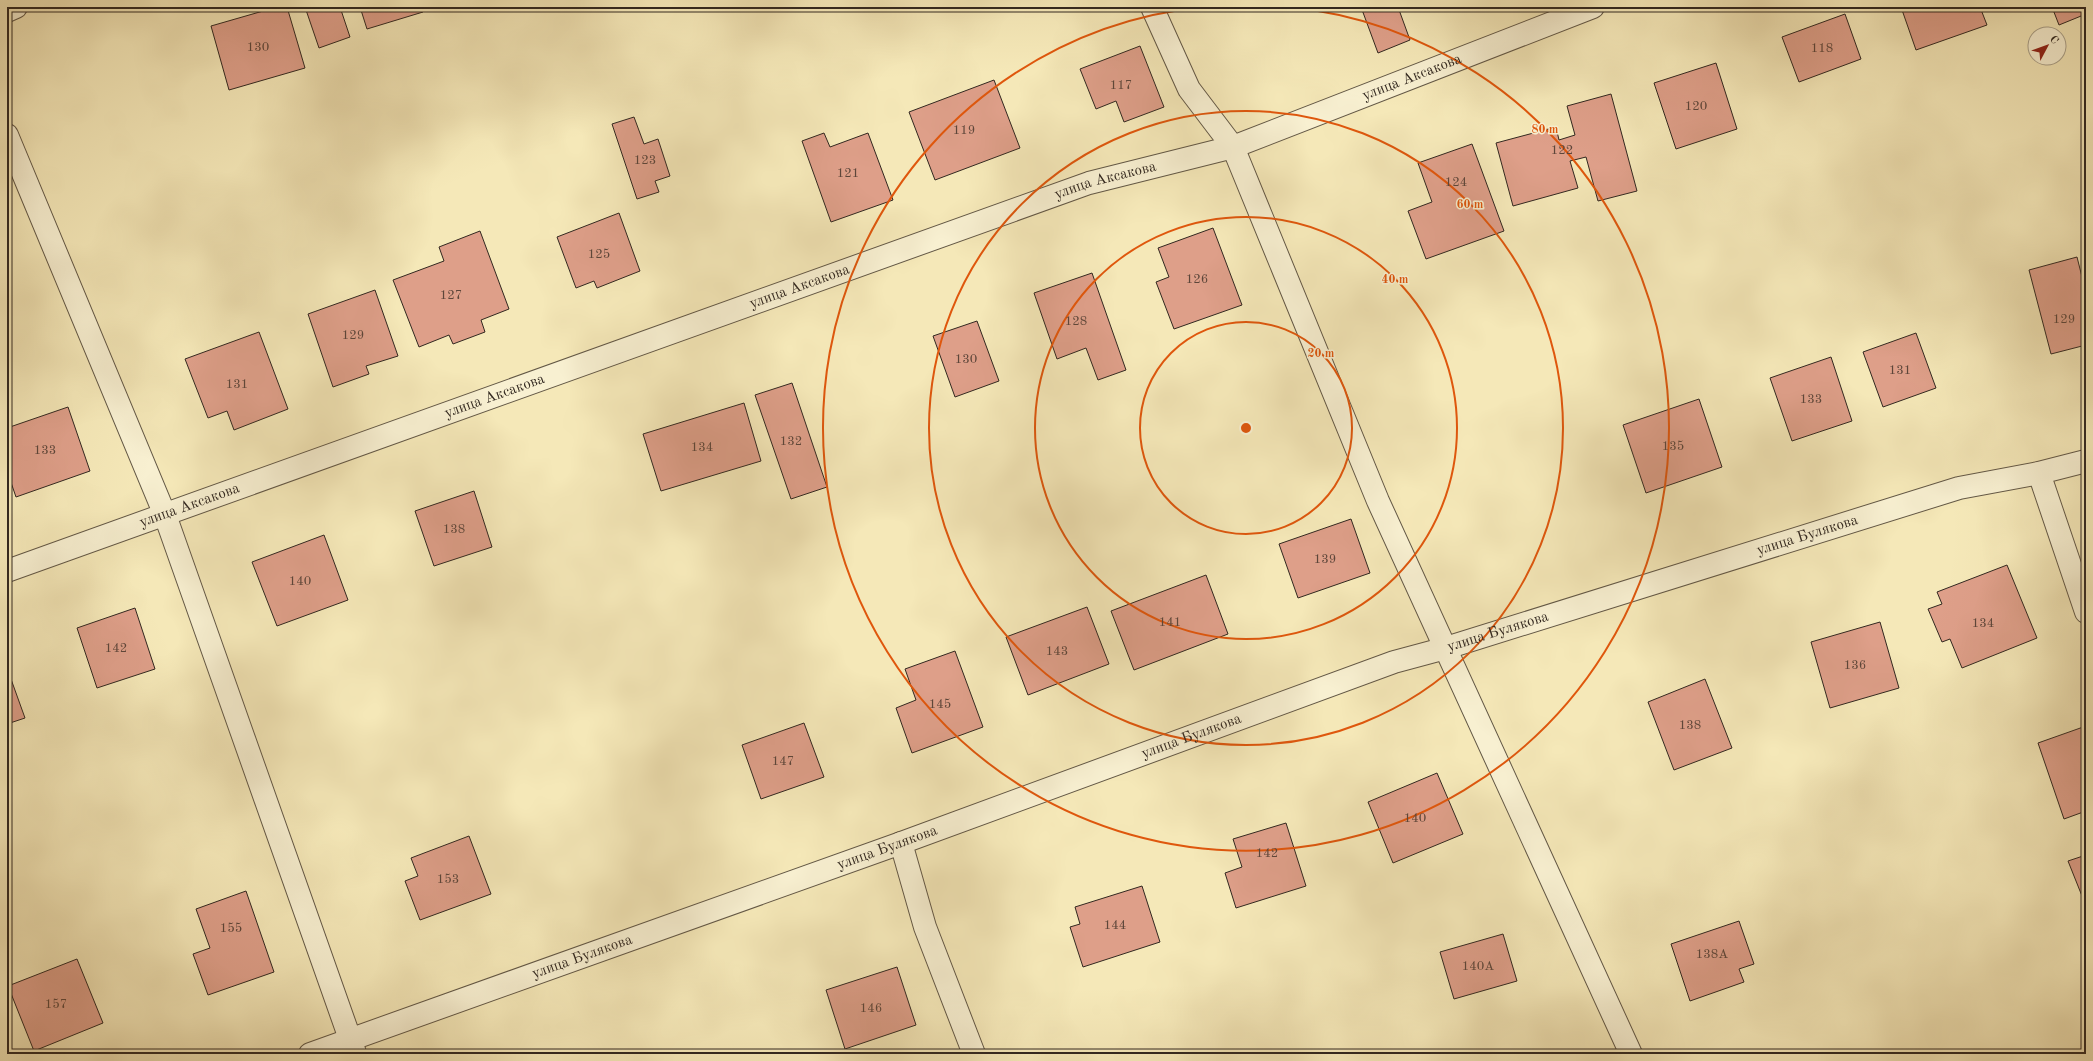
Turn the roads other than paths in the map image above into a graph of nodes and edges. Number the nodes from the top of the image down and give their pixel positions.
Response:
1 (16, 7) edge
2 (1152, 7) edge
3 (1593, 7) edge
4 (7, 11) edge
5 (7, 135) edge
6 (1233, 147) junction
7 (2086, 461) edge
8 (2040, 474) junction
9 (164, 515) junction
10 (7, 571) edge
11 (2086, 612) edge
12 (1446, 648) junction
13 (901, 843) junction
14 (353, 1047) edge
15 (310, 1054) edge
16 (974, 1054) edge
17 (1630, 1054) edge

1 - 4 street
2 - 6 street
3 - 6 street, улица Аксакова
5 - 9 street
6 - 9 street, улица Аксакова
6 - 12 street
7 - 8 street, улица Булякова
8 - 11 street
8 - 12 street, улица Булякова
9 - 10 street, улица Аксакова
9 - 14 street
12 - 13 street, улица Булякова
12 - 17 street
13 - 14 street, улица Булякова
13 - 16 street
14 - 15 street, улица Булякова

